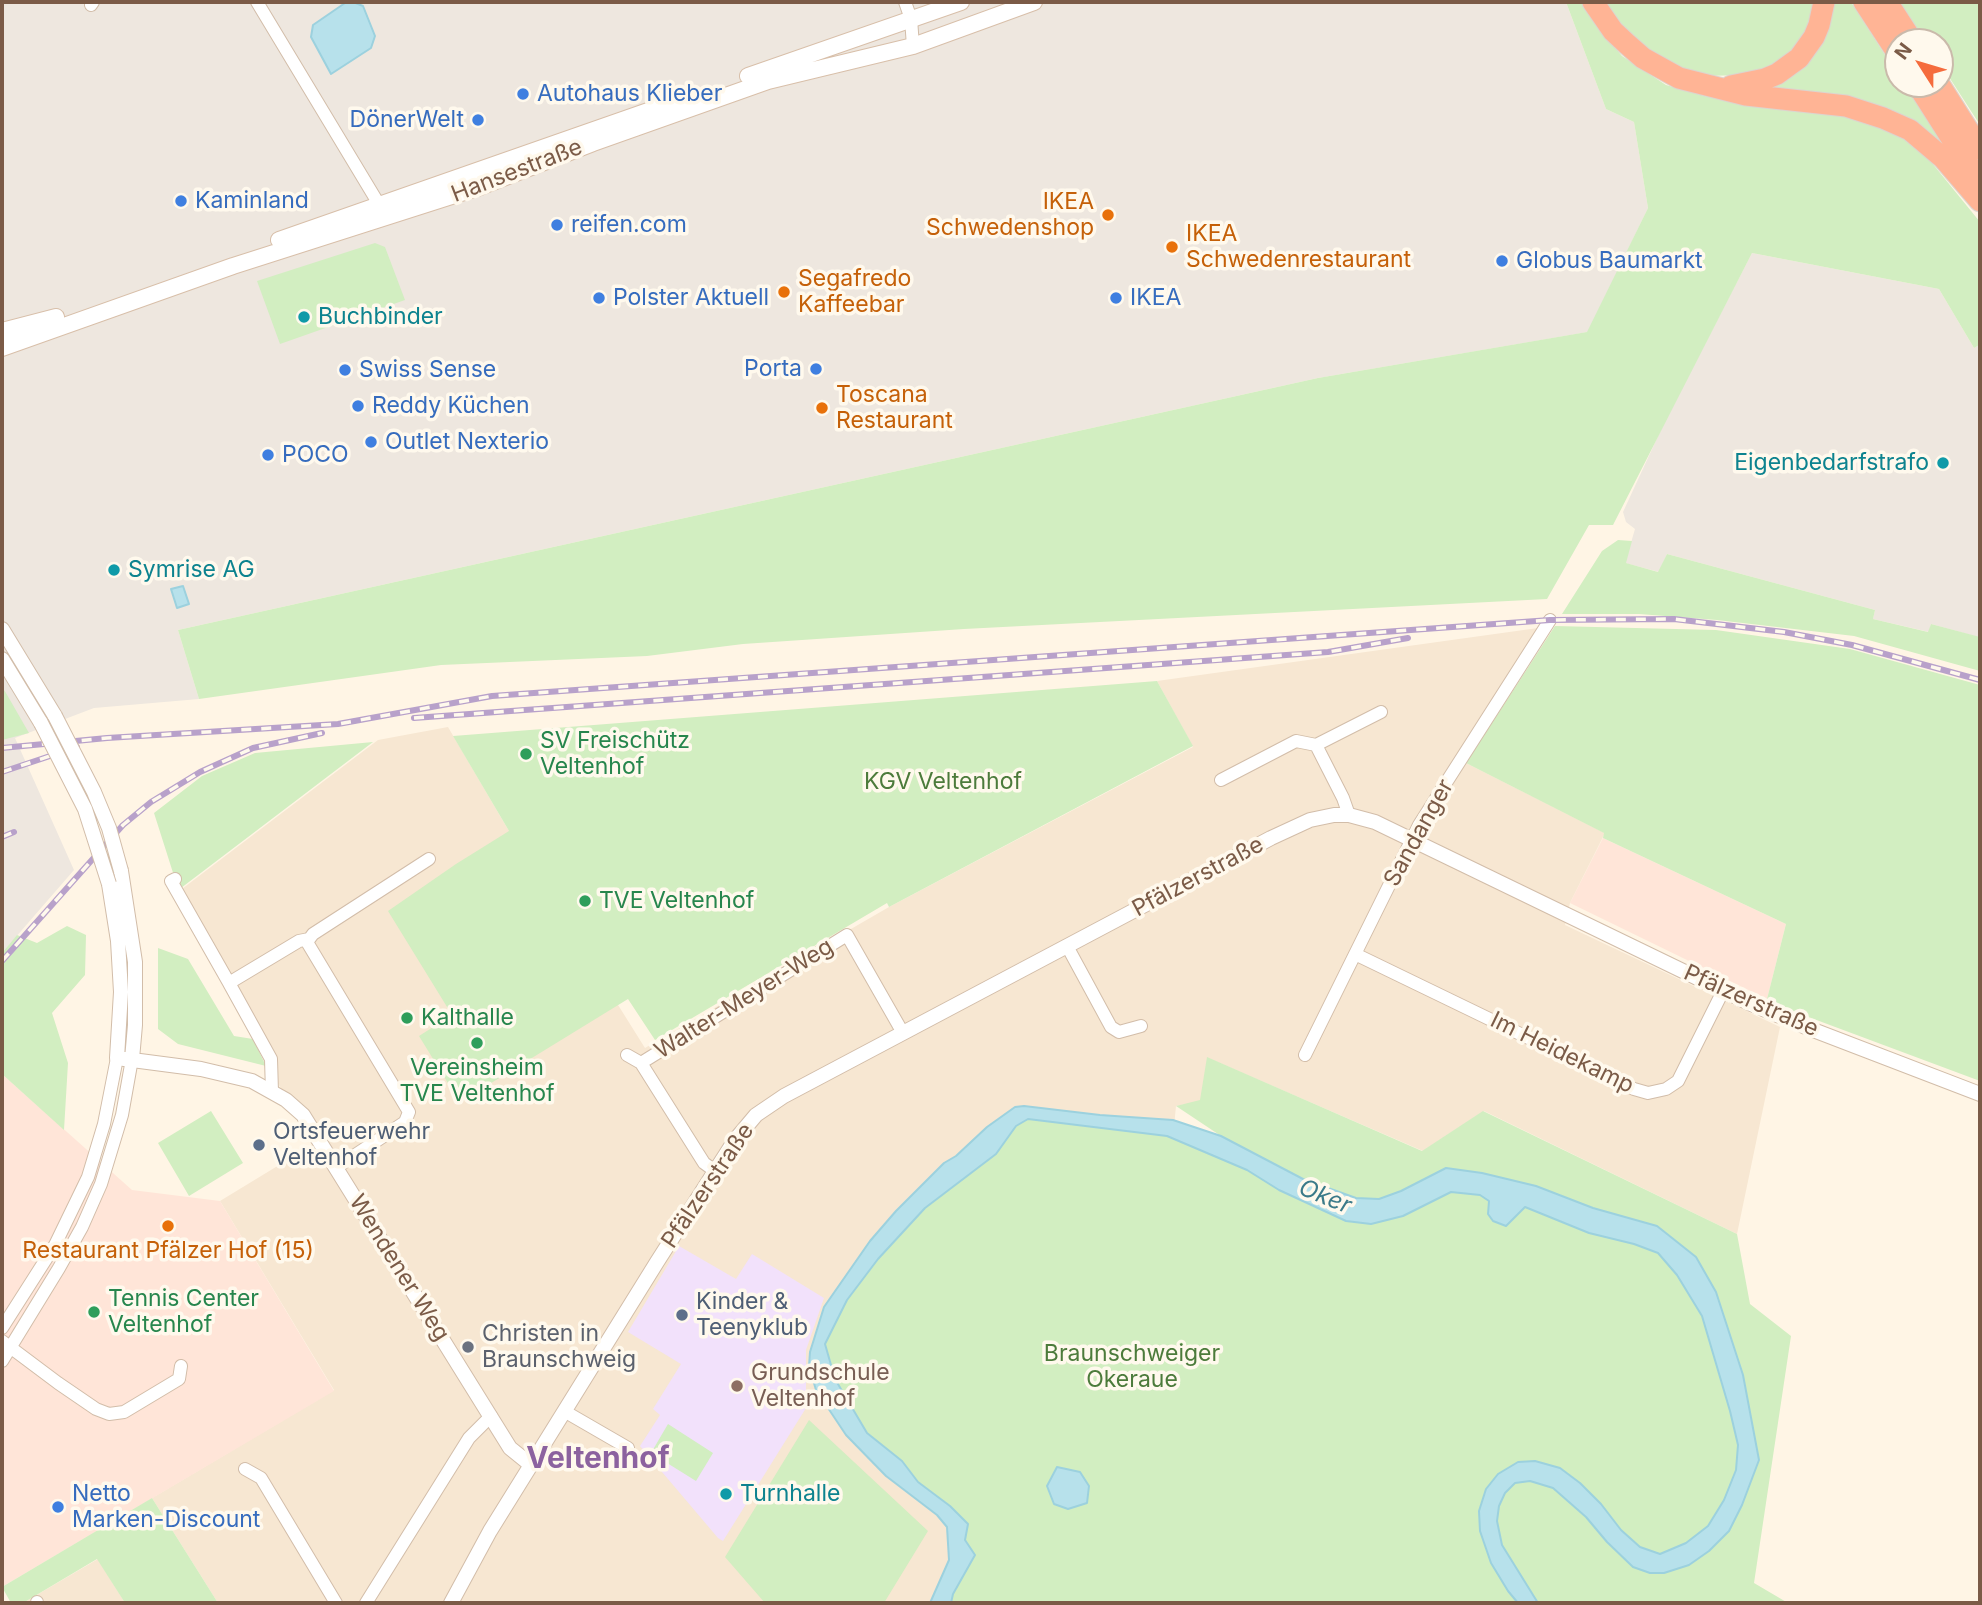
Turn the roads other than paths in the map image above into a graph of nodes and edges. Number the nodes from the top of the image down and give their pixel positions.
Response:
1 (257, 2) edge
2 (905, 2) edge
3 (961, 2) edge
4 (1034, 2) edge
5 (1593, 2) edge
6 (1824, 2) edge
7 (1864, 2) edge
8 (1887, 2) edge
9 (911, 19) junction
10 (1904, 28) edge
11 (1884, 33) edge
12 (913, 46) junction
13 (1696, 83) junction
14 (1926, 98) edge
15 (1948, 98) edge
16 (1980, 149) edge
17 (1980, 183) edge
18 (1980, 201) edge
19 (384, 211) junction
20 (2, 331) edge
21 (2, 348) edge
22 (1550, 620) dead end
23 (2, 629) edge
24 (2, 659) edge
25 (1381, 712) dead end
26 (1316, 745) junction
27 (1222, 780) dead end
28 (1349, 815) junction
29 (1412, 839) junction
30 (429, 859) dead end
31 (175, 879) dead end
32 (309, 939) junction
33 (1067, 946) junction
34 (1355, 954) junction
35 (229, 983) junction
36 (1723, 991) junction
37 (1142, 1027) dead end
38 (903, 1033) junction
39 (627, 1055) dead end
40 (1305, 1055) dead end
41 (117, 1058) junction
42 (132, 1059) junction
43 (641, 1063) junction
44 (272, 1091) junction
45 (1980, 1094) edge
46 (337, 1167) junction
47 (715, 1171) junction
48 (7, 1313) edge
49 (2, 1328) edge
50 (6, 1345) edge
51 (2, 1361) edge
52 (181, 1366) dead end
53 (564, 1411) junction
54 (491, 1416) junction
55 (628, 1448) dead end
56 (531, 1465) junction
57 (245, 1469) dead end
58 (336, 1603) edge
59 (366, 1603) edge
60 (451, 1603) edge

1 - 19 street
2 - 9 street
3 - 9 main road, Hansestraße
4 - 12 main road, Hansestraße
5 - 13 highway
6 - 13 highway
7 - 11 highway
8 - 10 highway
9 - 12 street
9 - 19 main road, Hansestraße
12 - 19 main road, Hansestraße
13 - 18 highway
14 - 17 highway
15 - 16 highway
19 - 20 main road, Hansestraße
19 - 21 main road, Hansestraße
22 - 29 street, Sandanger
23 - 42 street, bridge
24 - 41 street, bridge
25 - 26 street
26 - 27 street
26 - 28 street
28 - 29 street, Pfälzerstraße
28 - 33 street, Pfälzerstraße
29 - 34 street, Sandanger
29 - 36 street, Pfälzerstraße
30 - 32 street
31 - 35 street
32 - 35 street
32 - 46 street
33 - 37 street
33 - 38 street, Pfälzerstraße
34 - 36 street, Im Heidekamp
34 - 40 street, Sandanger
35 - 44 street
36 - 45 street, Pfälzerstraße
38 - 43 street, Walter-Meyer-Weg
38 - 47 street, Pfälzerstraße
39 - 43 street
41 - 42 street, Wendener Weg
41 - 48 street
42 - 44 street, Wendener Weg
42 - 50 street
43 - 47 street
44 - 46 street, Wendener Weg
46 - 54 street, Wendener Weg
47 - 53 street, Pfälzerstraße
48 - 49 street
50 - 51 street
50 - 52 street
53 - 55 street
53 - 56 street, Pfälzerstraße
54 - 56 street, Wendener Weg
54 - 59 street
56 - 60 street, Pfälzerstraße
57 - 58 street

